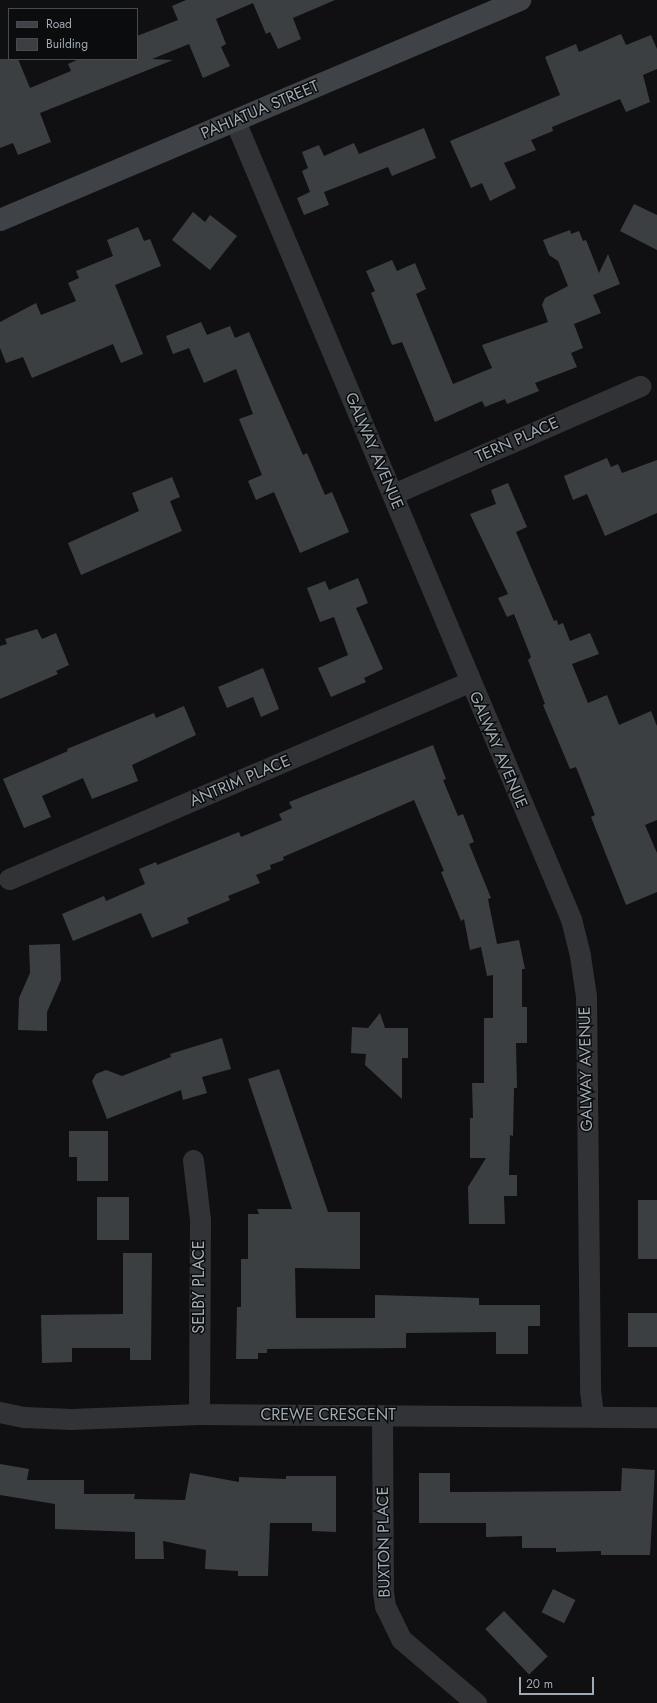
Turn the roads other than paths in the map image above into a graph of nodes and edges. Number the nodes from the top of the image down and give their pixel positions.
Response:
1 (520, 0) edge
2 (235, 121) junction
3 (2, 216) edge
4 (640, 386) dead end
5 (393, 494) junction
6 (469, 682) junction
7 (9, 879) dead end
8 (193, 1160) dead end
9 (0, 1412) edge
10 (199, 1414) junction
11 (382, 1415) junction
12 (593, 1416) junction
13 (657, 1417) edge
14 (476, 1703) edge

1 - 2 street, PAHIATUA STREET
2 - 3 street, PAHIATUA STREET
2 - 5 street, GALWAY AVENUE
4 - 5 street, TERN PLACE
5 - 6 street, GALWAY AVENUE
6 - 7 street, ANTRIM PLACE
6 - 12 street, GALWAY AVENUE
8 - 10 street, SELBY PLACE
9 - 10 street, CREWE CRESCENT
10 - 11 street, CREWE CRESCENT
11 - 12 street, CREWE CRESCENT
11 - 14 street, BUXTON PLACE
12 - 13 street, CREWE CRESCENT

